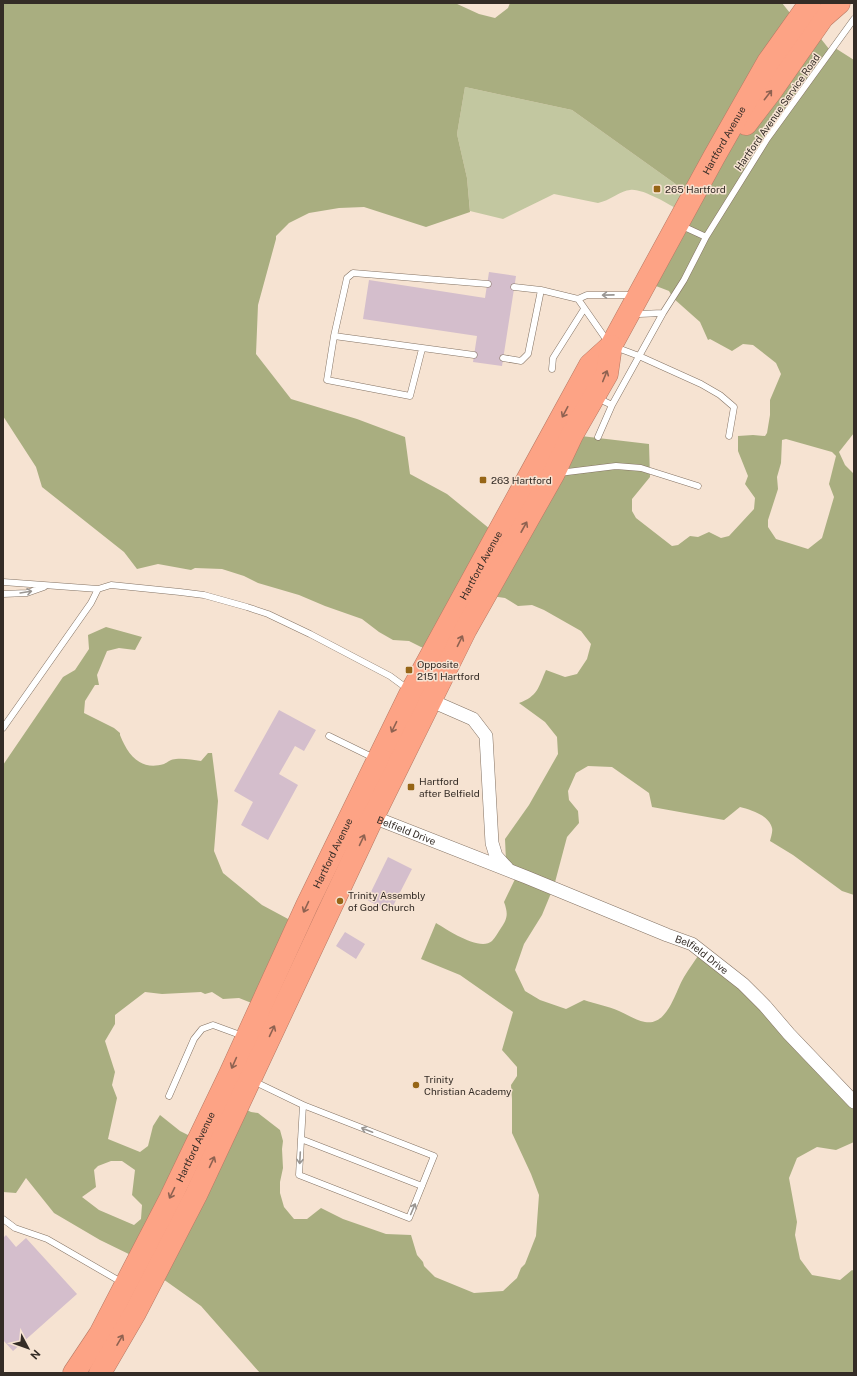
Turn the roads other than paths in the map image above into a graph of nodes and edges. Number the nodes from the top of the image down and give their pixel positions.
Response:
1 (810, 3) edge
2 (839, 3) edge
3 (854, 19) edge
4 (701, 181) junction
5 (678, 224) junction
6 (706, 237) junction
7 (488, 284) dead end
8 (514, 287) dead end
9 (541, 290) junction
10 (578, 299) junction
11 (634, 303) junction
12 (584, 309) junction
13 (663, 313) junction
14 (334, 336) junction
15 (611, 346) junction
16 (422, 349) junction
17 (474, 355) dead end
18 (639, 356) junction
19 (503, 358) dead end
20 (552, 369) dead end
21 (603, 401) junction
22 (729, 436) dead end
23 (598, 437) dead end
24 (554, 473) junction
25 (698, 486) dead end
26 (3, 582) edge
27 (47, 586) junction
28 (98, 589) junction
29 (3, 594) edge
30 (411, 692) junction
31 (431, 701) junction
32 (3, 728) edge
33 (328, 736) dead end
34 (378, 760) junction
35 (373, 817) junction
36 (508, 869) junction
37 (246, 1037) junction
38 (250, 1080) junction
39 (169, 1096) dead end
40 (854, 1102) edge
41 (303, 1105) junction
42 (301, 1139) junction
43 (422, 1186) junction
44 (3, 1219) edge
45 (126, 1285) junction
46 (74, 1373) edge
47 (100, 1373) edge

1 - 4 highway, Hartford Avenue
4 -> 2 highway
3 - 6 lane, Hartford Avenue Service Road
4 - 5 highway, Hartford Avenue
5 - 6 lane
5 - 11 highway, Hartford Avenue
6 - 13 lane, Hartford Avenue Service Road
7 - 14 lane
8 - 9 lane
9 - 10 lane
9 - 19 lane
11 -> 10 lane
10 - 12 lane
11 - 13 lane
11 - 15 highway, Hartford Avenue
12 - 15 lane
12 - 20 lane
13 - 18 lane, Hartford Avenue Service Road
14 - 16 lane
14 - 16 lane
15 - 18 lane
21 -> 15 highway, Hartford Avenue
15 -> 30 highway, Hartford Avenue
16 - 17 lane
18 - 21 lane, Hartford Avenue Service Road
18 - 22 lane
21 - 23 lane, Hartford Avenue Service Road
21 - 24 highway, Hartford Avenue
24 - 25 lane
31 -> 24 highway, Hartford Avenue
26 - 27 lane
27 - 28 lane
29 -> 27 lane
28 - 30 lane
28 - 32 lane
30 - 31 street, Belfield Drive
30 -> 34 highway, Hartford Avenue
31 - 35 highway, Hartford Avenue
31 - 36 street, Belfield Drive
33 - 34 lane
34 -> 37 highway, Hartford Avenue
35 - 36 street, Belfield Drive
38 -> 35 highway, Hartford Avenue
36 - 40 street, Belfield Drive
37 - 39 lane
37 -> 45 highway, Hartford Avenue
38 - 41 lane
47 -> 38 highway, Hartford Avenue
41 - 42 lane
43 -> 41 lane
42 - 43 lane
42 -> 43 lane
44 - 45 lane
45 - 46 highway, Hartford Avenue

